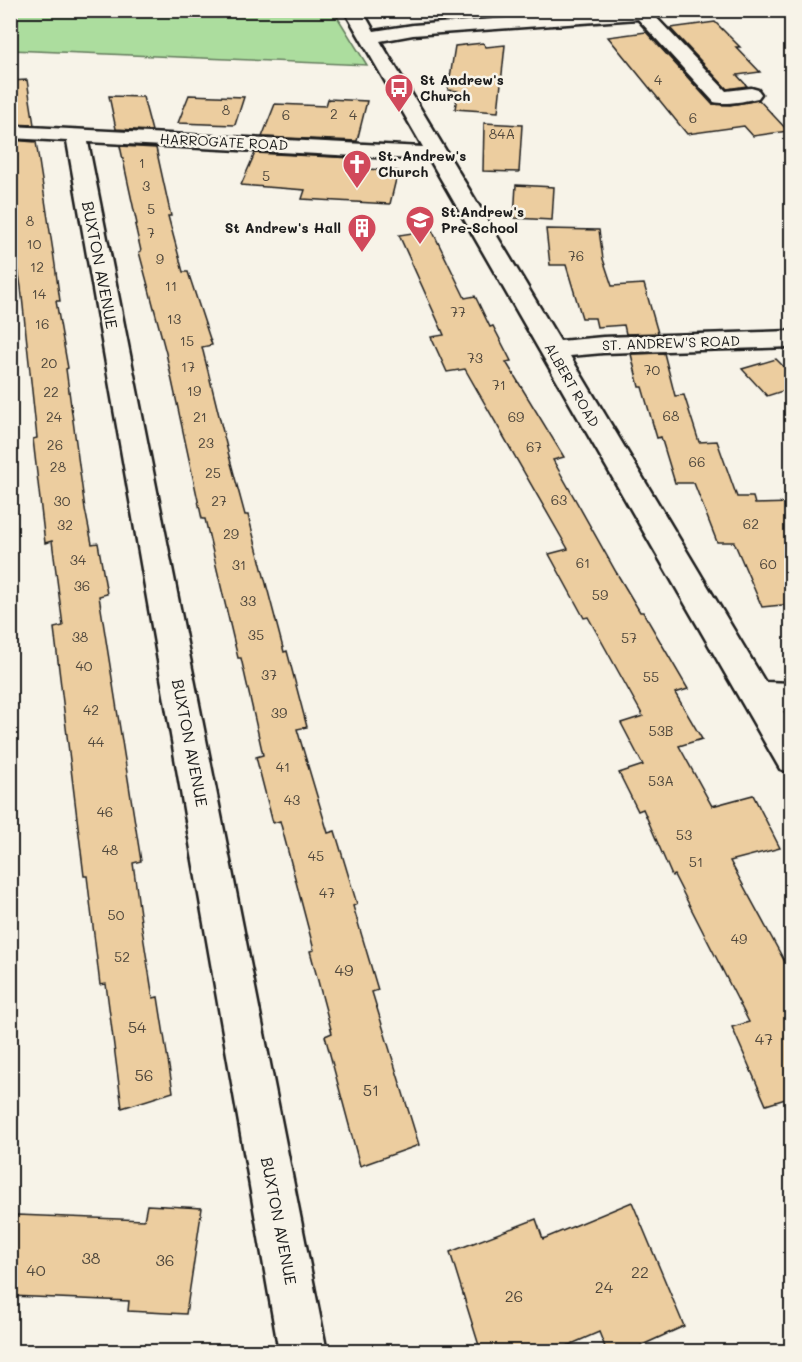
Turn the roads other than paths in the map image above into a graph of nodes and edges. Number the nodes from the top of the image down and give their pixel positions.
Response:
1 (353, 10) edge
2 (640, 12) edge
3 (370, 37) junction
4 (751, 94) dead end
5 (10, 132) edge
6 (76, 135) junction
7 (437, 154) junction
8 (792, 339) edge
9 (551, 350) junction
10 (755, 696) junction
11 (792, 698) edge
12 (792, 758) edge
13 (303, 1352) edge

1 - 3 street, ALBERT ROAD
2 - 3 street
2 - 4 street
3 - 7 street, ALBERT ROAD
5 - 6 street, HARROGATE ROAD
6 - 7 street, HARROGATE ROAD
6 - 13 street, BUXTON AVENUE
7 - 9 street, ALBERT ROAD
8 - 9 street, ST. ANDREW'S ROAD
9 - 10 street, ALBERT ROAD
10 - 11 street
10 - 12 street, ALBERT ROAD

